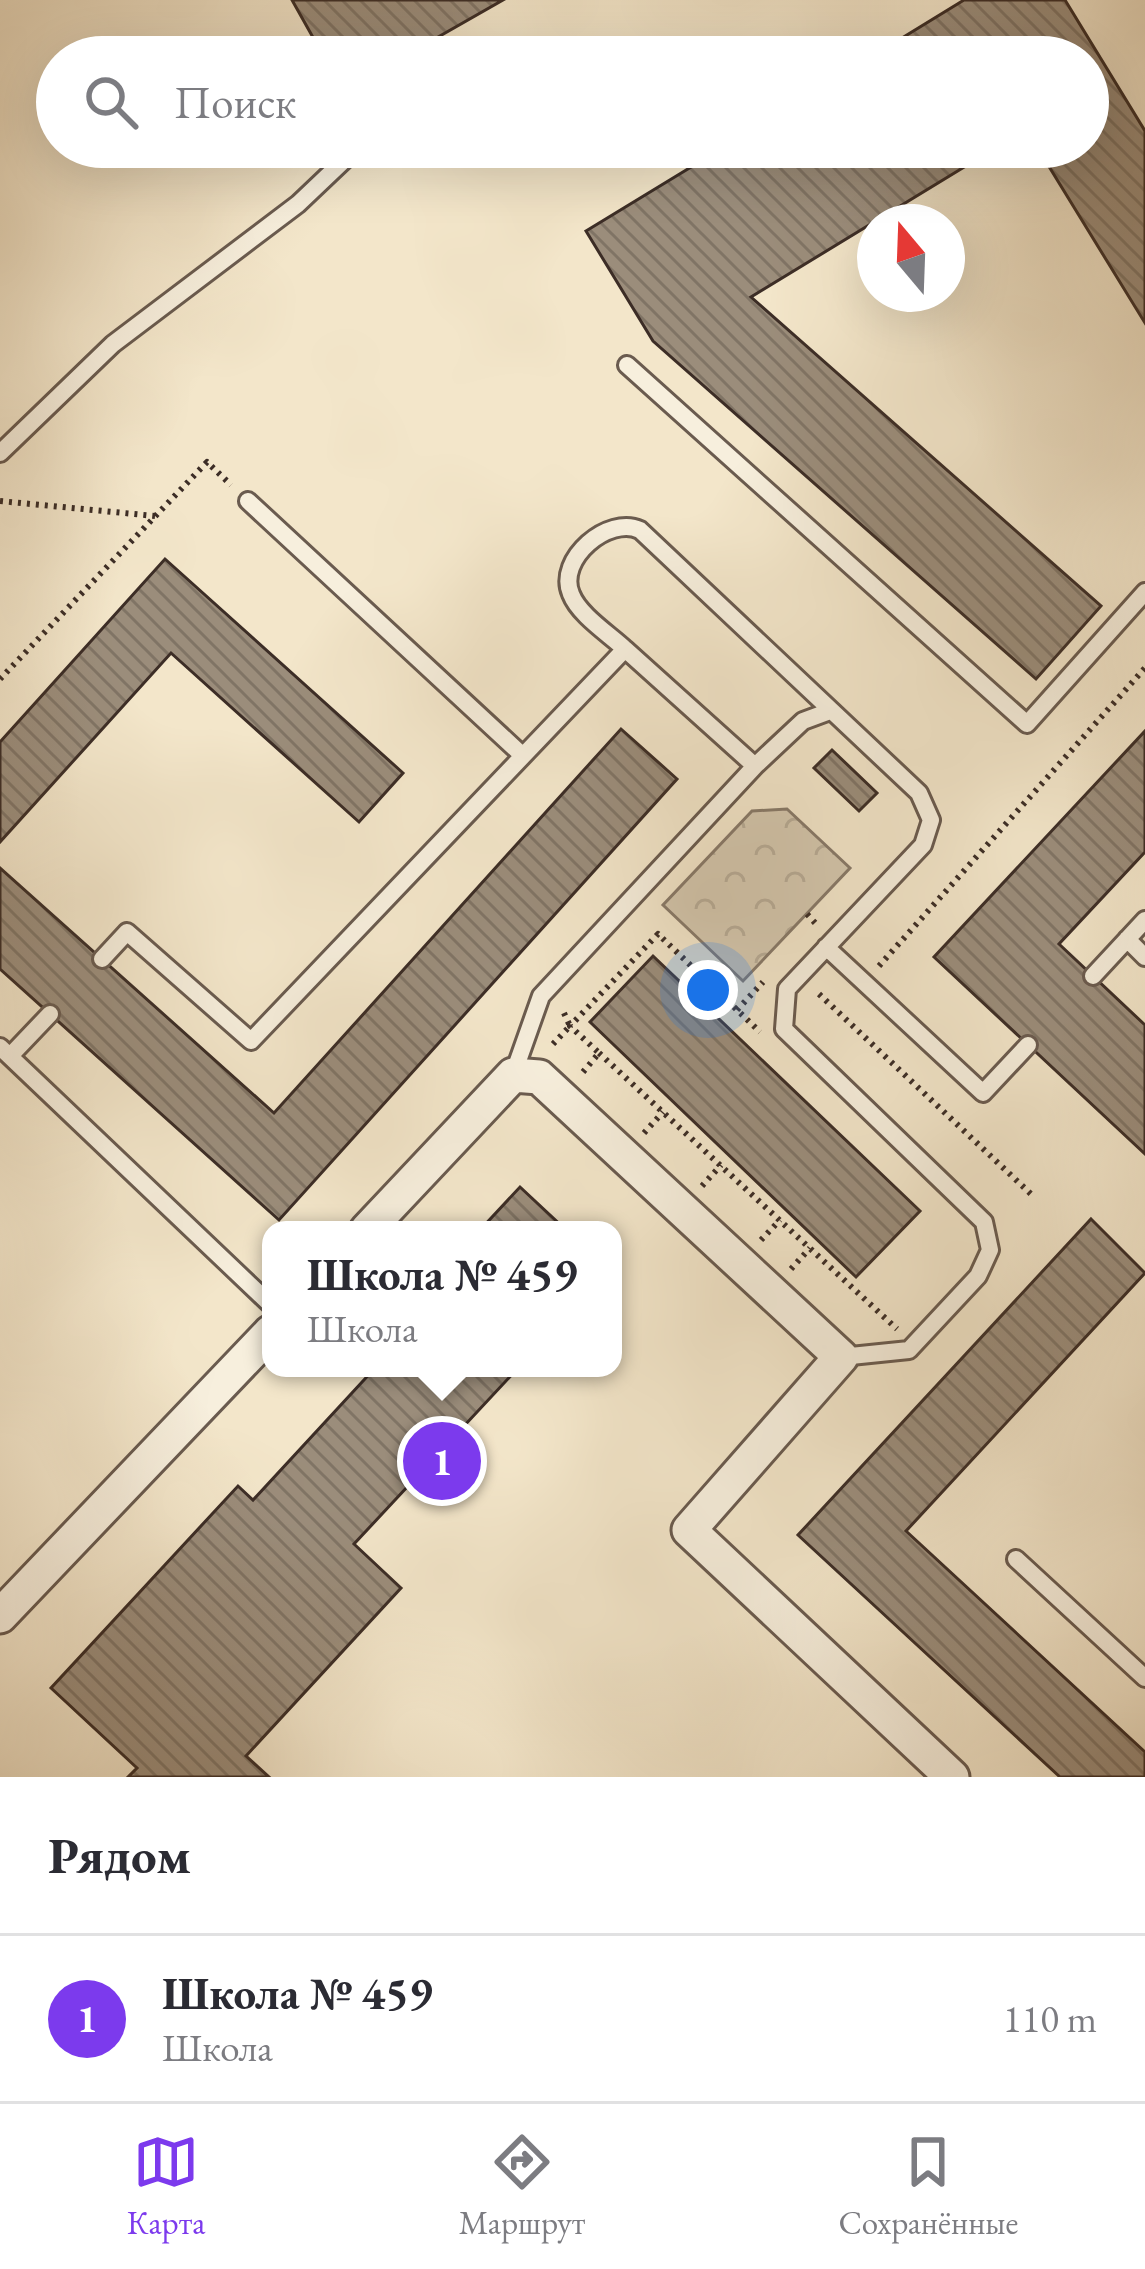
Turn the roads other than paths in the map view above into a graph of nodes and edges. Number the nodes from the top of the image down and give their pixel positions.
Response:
1 (336, 168) edge
2 (627, 364) dead end
3 (0, 453) edge
4 (248, 501) road end
5 (1145, 592) edge
6 (626, 649) junction
7 (830, 710) junction
8 (521, 754) junction
9 (754, 766) junction
10 (1145, 920) edge
11 (1127, 940) junction
12 (826, 947) junction
13 (1145, 957) edge
14 (102, 959) dead end
15 (1093, 976) dead end
16 (50, 1014) dead end
17 (1028, 1045) dead end
18 (5, 1051) edge
19 (514, 1075) junction
20 (376, 1221) edge
21 (262, 1296) edge
22 (262, 1341) edge
23 (841, 1358) junction
24 (1016, 1559) dead end
25 (0, 1616) edge
26 (1145, 1678) edge
27 (952, 1777) edge

1 - 3 lane
2 - 5 lane
4 - 8 lane
6 - 7 lane
6 - 8 lane
6 - 9 lane
7 - 9 lane
7 - 12 lane
8 - 14 lane
9 - 19 lane
10 - 11 lane
11 - 13 lane
11 - 15 lane
12 - 17 lane
12 - 23 lane
16 - 18 lane
18 - 21 lane
19 - 20 street
19 - 23 street
22 - 25 street
23 - 27 street
24 - 26 lane

